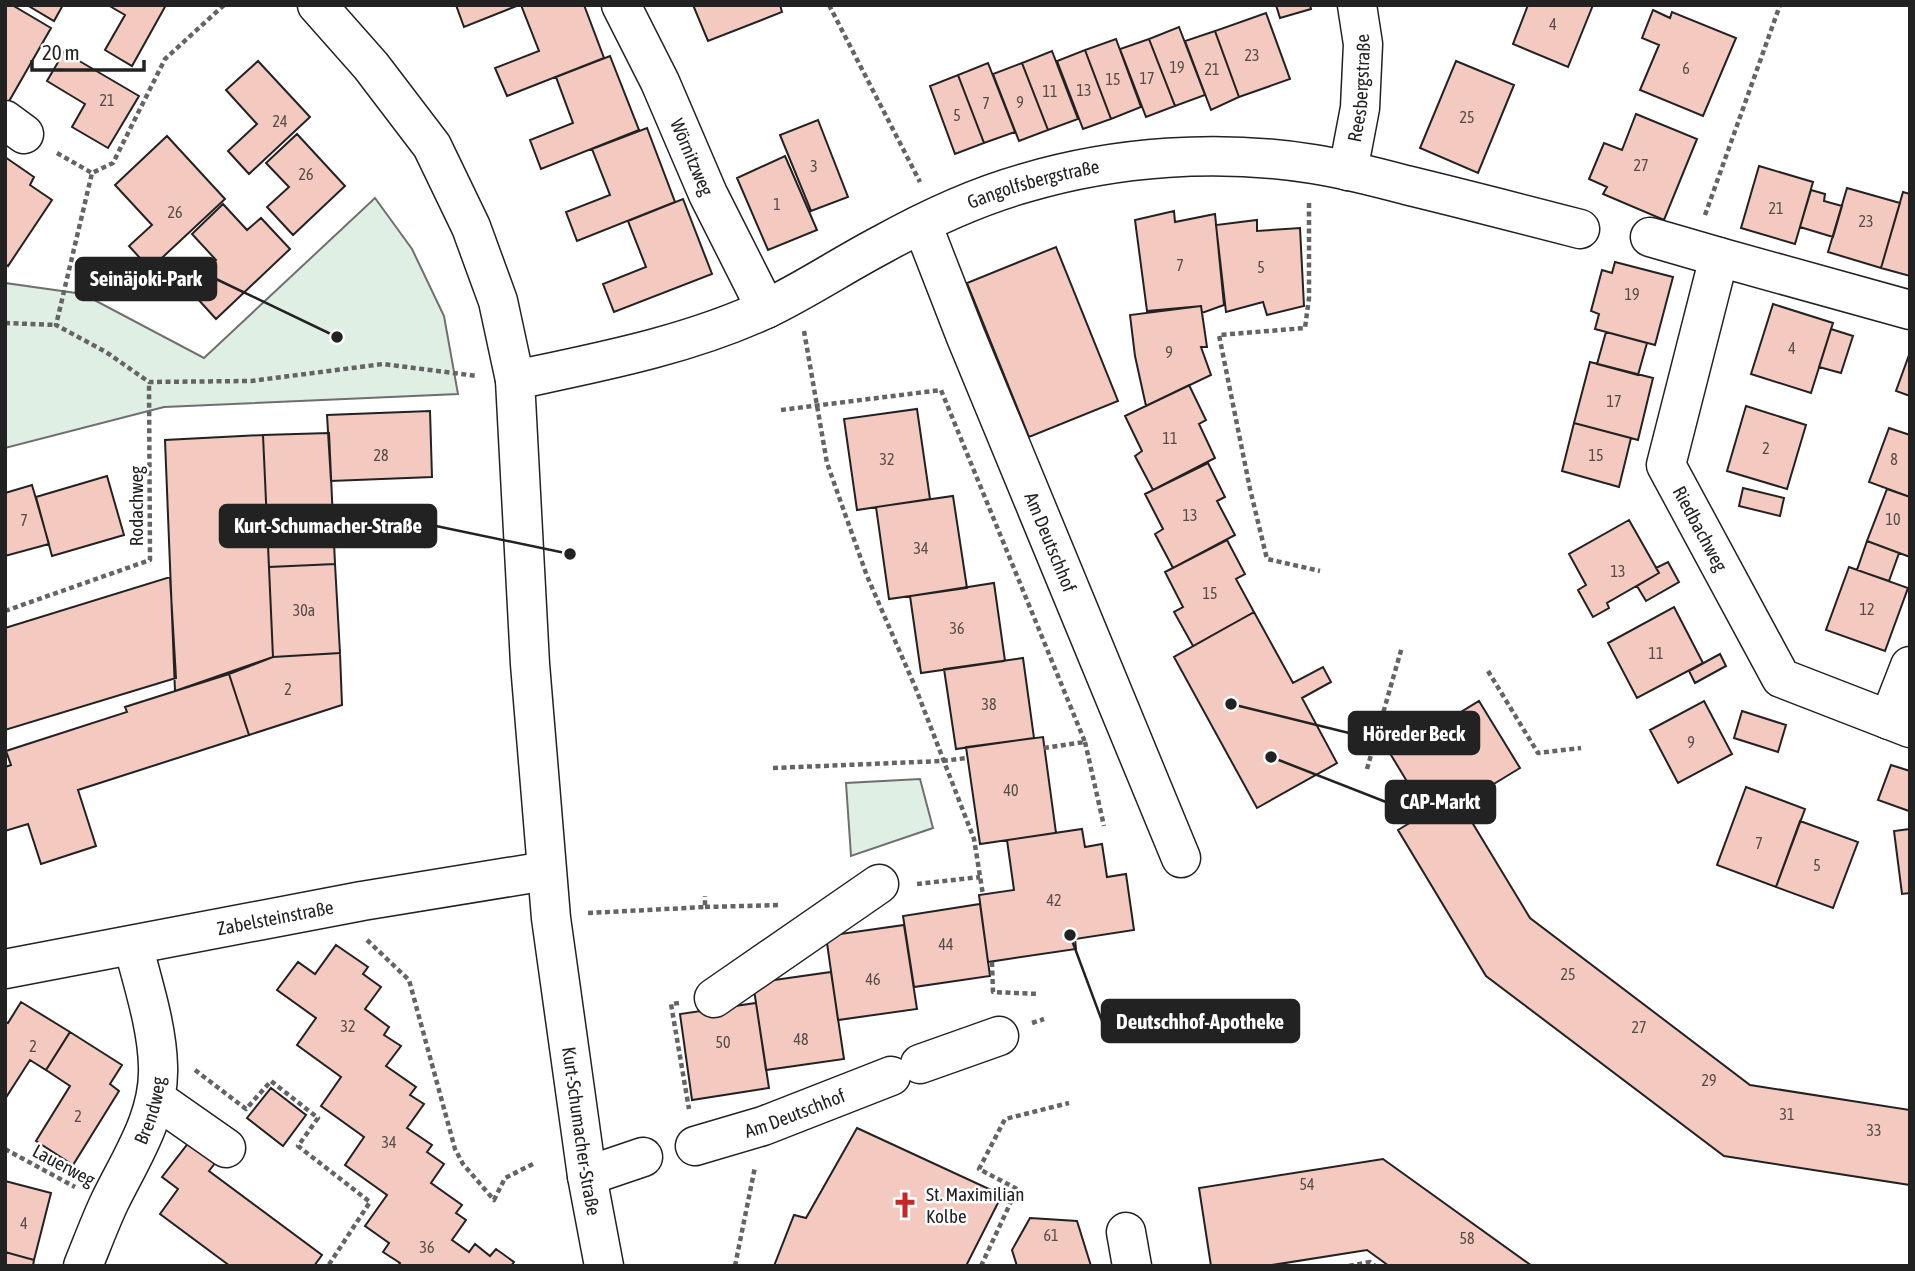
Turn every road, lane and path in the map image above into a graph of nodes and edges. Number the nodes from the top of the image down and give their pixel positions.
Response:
1 (224, 5) edge
2 (317, 5) edge
3 (621, 5) edge
4 (829, 5) edge
5 (1357, 5) edge
6 (1780, 5) edge
7 (1331, 167) junction
8 (930, 220) junction
9 (1580, 229) dead end
10 (1650, 237) dead end
11 (1706, 253) junction
12 (782, 300) junction
13 (1910, 310) edge
14 (5, 323) edge
15 (56, 325) junction
16 (515, 380) junction
17 (149, 382) junction
18 (817, 406) junction
19 (781, 410) dead end
20 (1321, 571) dead end
21 (5, 611) edge
22 (1402, 647) dead end
23 (1910, 666) edge
24 (1488, 671) dead end
25 (1900, 724) edge
26 (1085, 742) junction
27 (1044, 748) dead end
28 (1581, 748) dead end
29 (967, 758) dead end
30 (942, 761) junction
31 (773, 768) dead end
32 (1367, 769) dead end
33 (1104, 826) dead end
34 (1181, 858) dead end
35 (546, 871) junction
36 (980, 877) junction
37 (894, 881) joint
38 (983, 895) dead end
39 (705, 896) dead end
40 (782, 905) dead end
41 (330, 907) junction
42 (705, 907) junction
43 (600, 911) dead end
44 (133, 945) junction
45 (992, 962) dead end
46 (5, 969) edge
47 (1039, 994) dead end
48 (714, 998) joint
49 (999, 1036) dead end
50 (154, 1038) junction
51 (156, 1099) junction
52 (1069, 1103) dead end
53 (763, 1126) junction
54 (710, 1141) joint
55 (226, 1148) dead end
56 (5, 1149) edge
57 (643, 1157) dead end
58 (535, 1163) dead end
59 (587, 1176) junction
60 (109, 1205) junction
61 (83, 1266) edge
62 (328, 1266) edge
63 (604, 1266) edge
64 (735, 1266) edge
65 (981, 1266) edge
66 (1349, 1266) edge
67 (1375, 1266) edge

1 - 15 path
2 - 16 street, Kurt-Schumacher-Straße
3 - 12 street, Wörnitzweg
4 - 8 path
5 - 7 street, Reesbergstraße
6 - 11 path
7 - 8 street, Gangolfsbergstraße
7 - 9 street, Gangolfsbergstraße
7 - 20 path
8 - 12 street, Gangolfsbergstraße
8 - 34 street, Am Deutschhof
10 - 11 street
11 - 13 street
11 - 25 street, Riedbachweg
12 - 16 street, Gangolfsbergstraße
12 - 18 path
14 - 15 path
15 - 17 path
16 - 17 path
16 - 35 street, Kurt-Schumacher-Straße
17 - 21 path, Rodachweg
18 - 19 path
18 - 26 path
18 - 30 path
22 - 32 path
23 - 25 street, Riedbachweg
24 - 28 path
26 - 27 path
26 - 33 path
29 - 30 path
30 - 31 path
30 - 36 path
35 - 41 street, Zabelsteinstraße
35 - 59 street, Kurt-Schumacher-Straße
36 - 37 path
36 - 38 path
37 - 48 street
39 - 42 path
40 - 42 path
41 - 44 street, Zabelsteinstraße
41 - 58 path
42 - 43 path
44 - 46 street, Zabelsteinstraße
44 - 50 street, Brendweg
45 - 47 path
48 - 54 path
49 - 53 street, Am Deutschhof
50 - 51 street, Brendweg
50 - 62 path
51 - 55 street
51 - 60 street, Brendweg
52 - 65 path
53 - 54 street, Am Deutschhof
53 - 64 path
56 - 60 path, Lauerweg
57 - 59 street
59 - 63 street, Kurt-Schumacher-Straße
60 - 61 street, Brendweg
66 - 67 path

